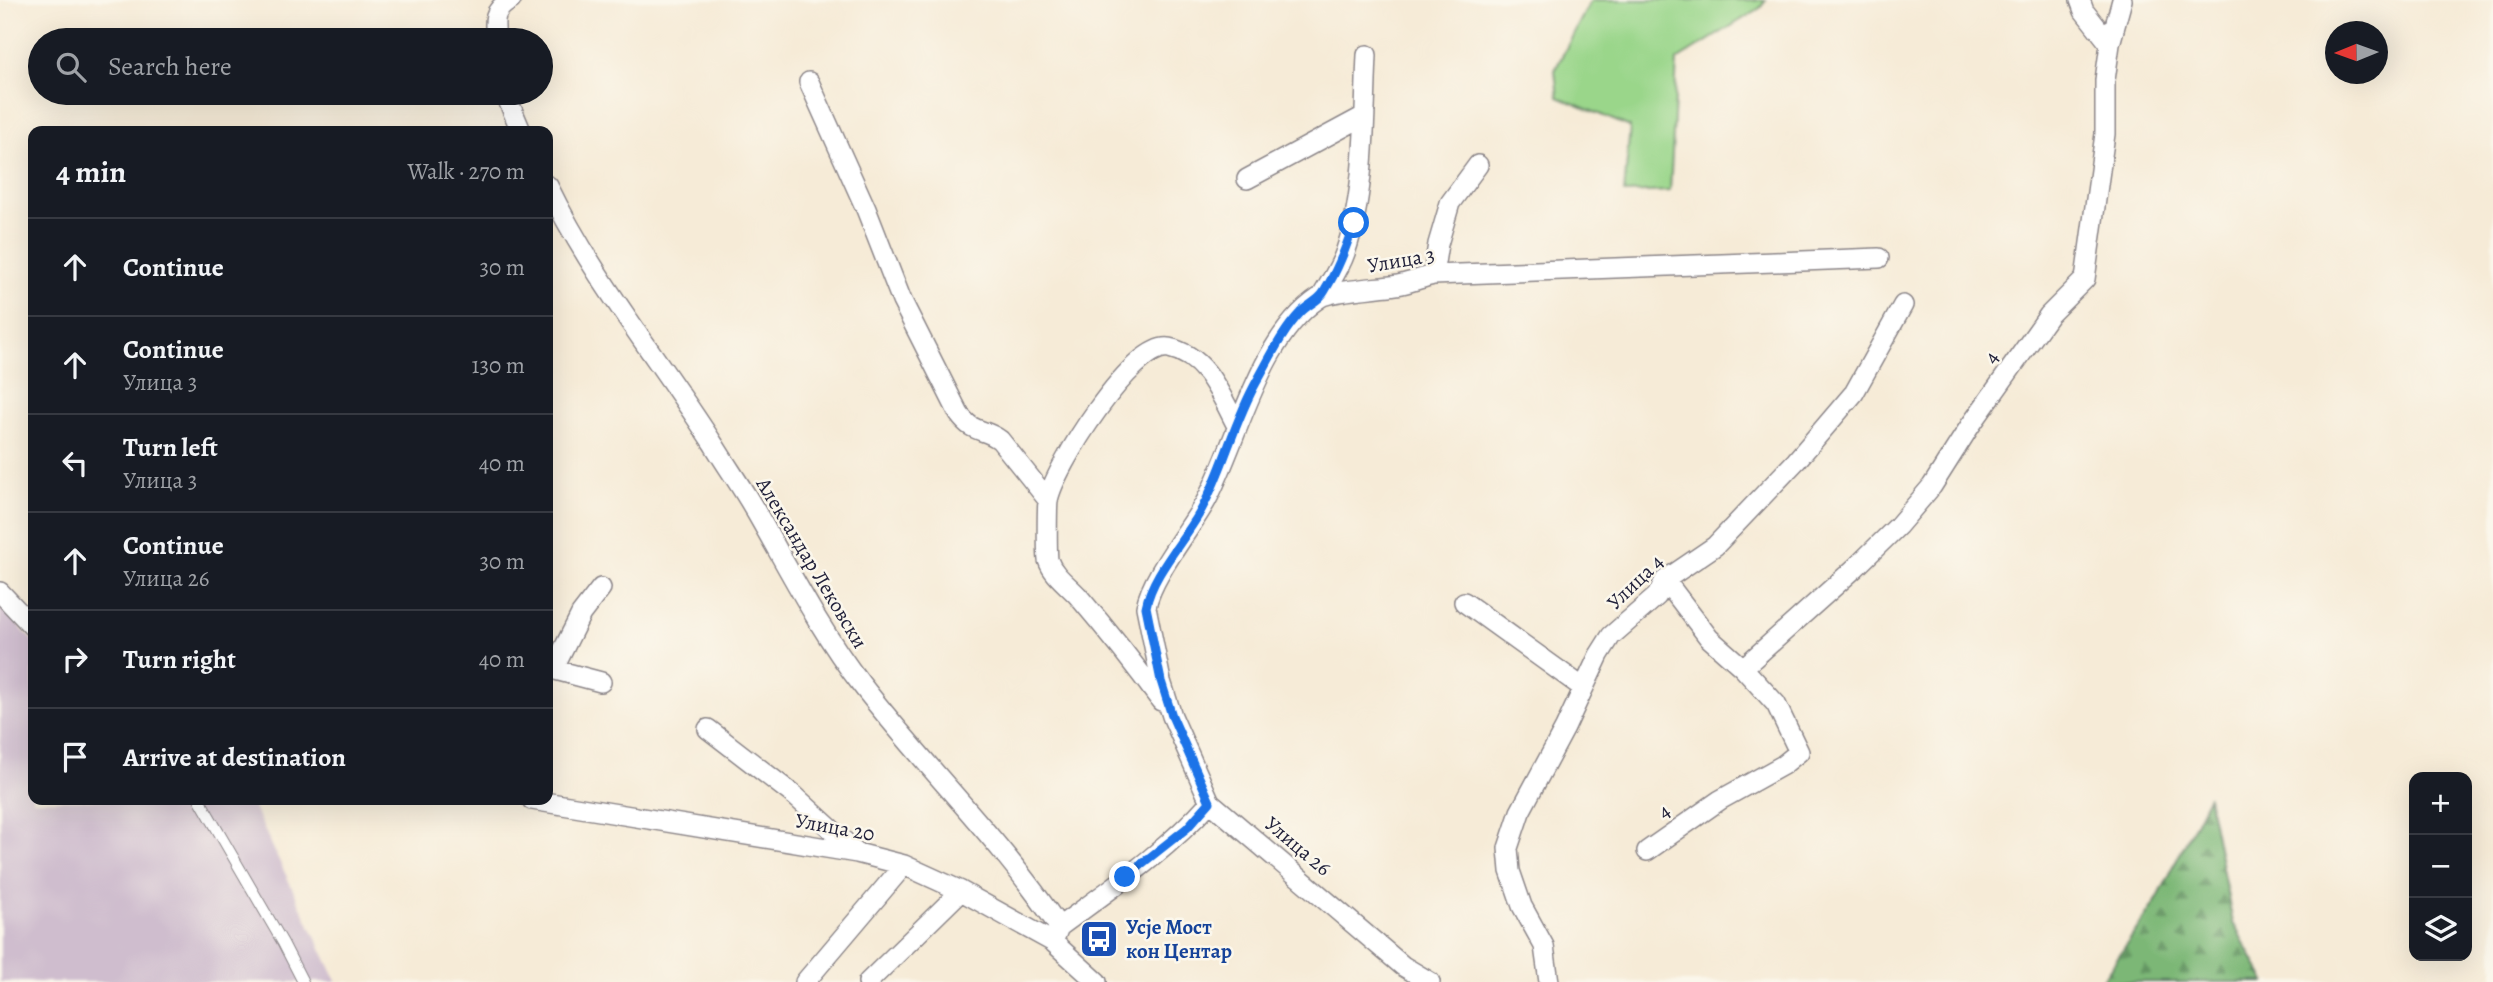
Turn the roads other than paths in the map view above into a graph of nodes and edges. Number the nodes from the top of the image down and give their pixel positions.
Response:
1 (2080, 0) edge
2 (2122, 0) edge
3 (506, 3) edge
4 (496, 28) edge
5 (2110, 44) junction
6 (1367, 55) dead end
7 (809, 82) dead end
8 (510, 105) edge
9 (1364, 116) junction
10 (519, 126) edge
11 (1478, 165) dead end
12 (1247, 179) dead end
13 (553, 195) edge
14 (1879, 258) dead end
15 (1433, 275) junction
16 (1322, 296) junction
17 (1903, 305) dead end
18 (1237, 426) junction
19 (1048, 500) junction
20 (1665, 580) junction
21 (601, 588) dead end
22 (0, 592) edge
23 (1464, 602) dead end
24 (28, 622) edge
25 (553, 664) edge
26 (1743, 668) junction
27 (553, 670) edge
28 (601, 682) dead end
29 (1582, 687) junction
30 (1172, 716) junction
31 (708, 729) dead end
32 (1210, 802) junction
33 (553, 803) edge
34 (203, 805) edge
35 (1647, 851) dead end
36 (857, 853) junction
37 (904, 864) junction
38 (961, 891) junction
39 (1056, 934) junction
40 (303, 982) edge
41 (805, 982) edge
42 (868, 982) edge
43 (1097, 982) edge
44 (1430, 982) edge
45 (1549, 982) edge

1 - 5 street
2 - 5 street, 4
3 - 4 street
5 - 26 street, 4
6 - 9 street
7 - 19 street
8 - 10 street
9 - 12 street
9 - 16 street
11 - 15 street
13 - 39 street, Александар Лековски
14 - 15 street, Улица 3
15 - 16 street, Улица 3
16 - 18 street
17 - 20 street, Улица 4
18 - 19 street
18 - 30 street
19 - 30 street
20 - 26 street, 4
20 - 29 street, Улица 4
21 - 25 street
22 - 24 street
23 - 29 street
26 - 35 street, 4
27 - 28 street
29 - 45 street, Улица 4
30 - 32 street, Улица 26
31 - 36 street
32 - 39 street
32 - 44 street, Улица 26
33 - 36 street, Улица 20
34 - 40 lane
36 - 37 street, Улица 20
37 - 38 street, Улица 20
37 - 41 street
38 - 39 street, Улица 20
38 - 42 street
39 - 43 street, Улица 20

